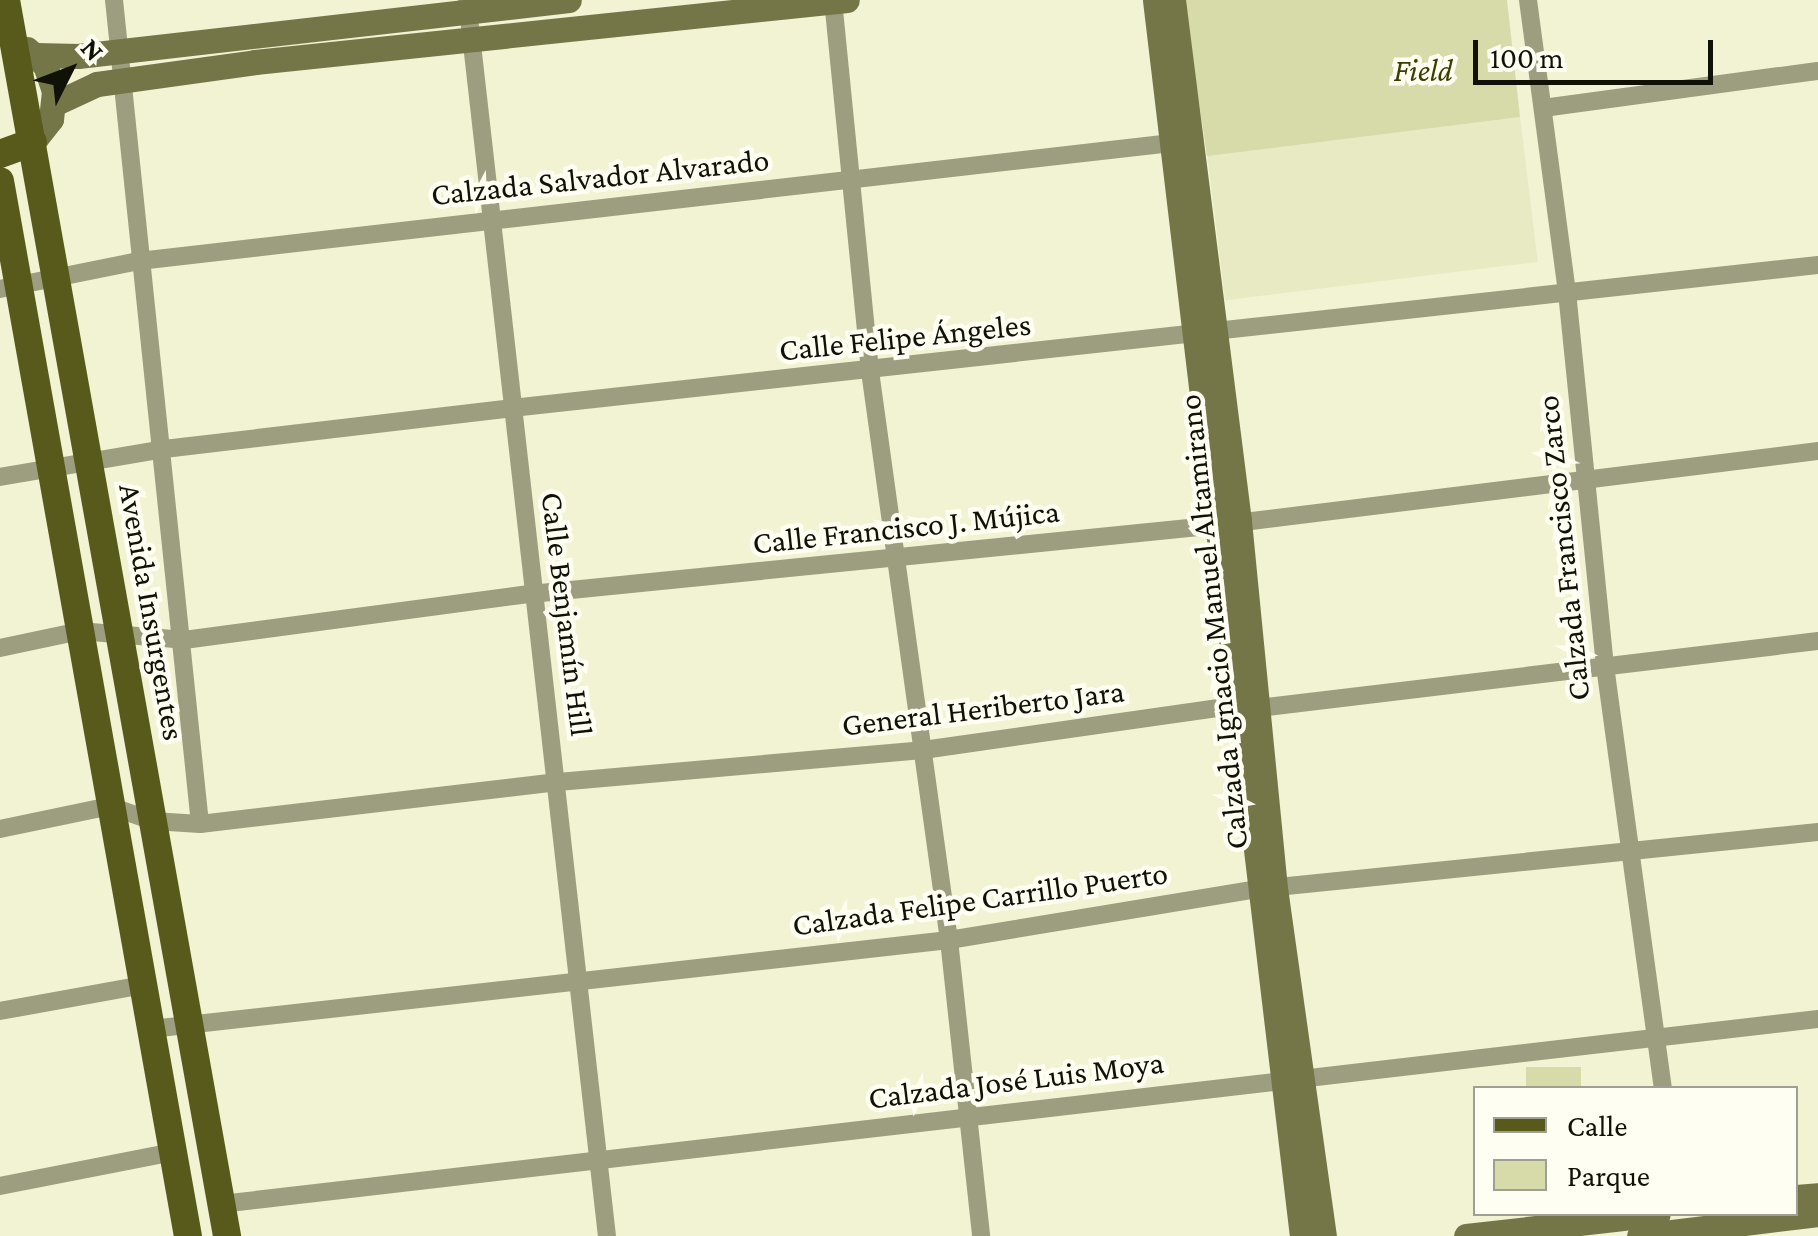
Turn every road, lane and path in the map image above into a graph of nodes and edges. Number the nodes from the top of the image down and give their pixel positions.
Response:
1 (6, 0) edge
2 (114, 0) edge
3 (569, 0) edge
4 (1155, 0) edge
5 (1174, 0) edge
6 (1528, 0) edge
7 (837, 1) edge
8 (468, 6) edge
9 (466, 38) junction
10 (17, 46) edge
11 (120, 50) junction
12 (1818, 71) edge
13 (119, 80) junction
14 (54, 104) junction
15 (1542, 108) junction
16 (33, 142) junction
17 (1180, 142) junction
18 (0, 154) edge
19 (852, 179) junction
20 (0, 182) edge
21 (489, 219) junction
22 (139, 261) junction
23 (1818, 264) edge
24 (57, 277) junction
25 (9, 287) edge
26 (1567, 292) junction
27 (1204, 334) junction
28 (870, 372) junction
29 (512, 408) junction
30 (164, 449) junction
31 (1818, 451) edge
32 (90, 461) junction
33 (51, 467) junction
34 (1584, 476) junction
35 (0, 477) edge
36 (1229, 523) junction
37 (898, 558) junction
38 (531, 594) junction
39 (80, 631) junction
40 (121, 638) junction
41 (184, 640) junction
42 (1818, 642) edge
43 (0, 648) edge
44 (1605, 666) junction
45 (1249, 706) junction
46 (923, 750) junction
47 (558, 782) junction
48 (110, 806) junction
49 (153, 821) junction
50 (200, 824) junction
51 (0, 830) edge
52 (1818, 832) edge
53 (1631, 852) junction
54 (1266, 888) junction
55 (948, 940) junction
56 (578, 978) junction
57 (143, 985) junction
58 (0, 1011) edge
59 (1818, 1018) edge
60 (190, 1023) junction
61 (151, 1030) junction
62 (1658, 1037) junction
63 (1295, 1078) junction
64 (1663, 1086) edge
65 (966, 1115) junction
66 (173, 1152) junction
67 (600, 1163) junction
68 (0, 1186) edge
69 (1818, 1195) edge
70 (222, 1204) junction
71 (1801, 1216) edge
72 (1672, 1224) edge
73 (188, 1236) edge
74 (227, 1236) edge
75 (607, 1236) edge
76 (981, 1236) edge
77 (1302, 1236) edge
78 (1324, 1236) edge
79 (1466, 1236) edge
80 (1640, 1236) edge

1 - 10 main road, Avenida Insurgentes
2 - 11 street
3 - 8 street
4 - 17 street, Calzada Ignacio Manuel Altamirano
5 - 17 street, Calzada Ignacio Manuel Altamirano
6 - 15 street, Calzada Francisco Zarco
7 - 9 street
7 - 19 street
8 - 9 street, Calle Benjamín Hill
8 - 11 street
9 - 13 street
9 - 21 street, Calle Benjamín Hill
10 - 11 street
10 - 14 street
10 - 16 main road, Avenida Insurgentes
11 - 13 street
12 - 15 street
13 - 14 street
13 - 22 street
14 - 16 street
15 - 26 street, Calzada Francisco Zarco
16 - 18 main road
16 - 24 main road, Avenida Insurgentes
17 - 19 street, Calzada Salvador Alvarado
17 - 27 street, Calzada Ignacio Manuel Altamirano
19 - 21 street, Calzada Salvador Alvarado
19 - 28 street
20 - 25 main road
21 - 22 street, Calzada Salvador Alvarado
21 - 29 street, Calle Benjamín Hill
22 - 24 street, Calzada Salvador Alvarado
22 - 30 street
23 - 26 street, Calle Felipe Ángeles
24 - 25 street, Calzada Salvador Alvarado
24 - 32 main road, Avenida Insurgentes
25 - 33 main road
26 - 27 street, Calle Felipe Ángeles
26 - 34 street, Calzada Francisco Zarco
27 - 28 street, Calle Felipe Ángeles
27 - 36 street, Calzada Ignacio Manuel Altamirano
28 - 29 street, Calle Felipe Ángeles
28 - 37 street
29 - 30 street, Calle Felipe Ángeles
29 - 38 street, Calle Benjamín Hill
30 - 32 street, Calle Felipe Ángeles
30 - 41 street
31 - 34 street, Calle Francisco J. Mújica
32 - 33 street, Calle Felipe Ángeles
32 - 40 main road, Avenida Insurgentes
33 - 35 street, Calle Felipe Ángeles
33 - 39 main road
34 - 36 street, Calle Francisco J. Mújica
34 - 44 street, Calzada Francisco Zarco
36 - 37 street, Calle Francisco J. Mújica
36 - 45 street, Calzada Ignacio Manuel Altamirano
37 - 38 street, Calle Francisco J. Mújica
37 - 46 street
38 - 41 street, Calle Francisco J. Mújica
38 - 47 street, Calle Benjamín Hill
39 - 40 street, Calle Francisco J. Mújica
39 - 43 street, Calle Francisco J. Mújica
39 - 48 main road
40 - 41 street, Calle Francisco J. Mújica
40 - 49 main road, Avenida Insurgentes
41 - 50 street
42 - 44 street, General Heriberto Jara
44 - 45 street, General Heriberto Jara
44 - 53 street, Calzada Francisco Zarco
45 - 46 street, General Heriberto Jara
45 - 54 street, Calzada Ignacio Manuel Altamirano
46 - 47 street, General Heriberto Jara
46 - 55 street
47 - 50 street, General Heriberto Jara
47 - 56 street, Calle Benjamín Hill
48 - 49 street, General Heriberto Jara
48 - 51 street
48 - 57 main road
49 - 50 street, General Heriberto Jara
49 - 60 main road, Avenida Insurgentes
52 - 53 street, Calzada Felipe Carrillo Puerto
53 - 54 street, Calzada Felipe Carrillo Puerto
53 - 62 street, Calzada Francisco Zarco
54 - 55 street, Calzada Felipe Carrillo Puerto
54 - 63 street, Calzada Ignacio Manuel Altamirano
55 - 56 street, Calzada Felipe Carrillo Puerto
55 - 65 street
56 - 60 street, Calzada Felipe Carrillo Puerto
56 - 67 street, Calle Benjamín Hill
57 - 58 street
57 - 61 main road
59 - 62 street, Calzada José Luis Moya
60 - 61 street, Calzada Felipe Carrillo Puerto
60 - 70 main road, Avenida Insurgentes
61 - 66 main road
62 - 63 street, Calzada José Luis Moya
62 - 64 street, Calzada Francisco Zarco
63 - 65 street, Calzada José Luis Moya
63 - 77 street, Calzada Ignacio Manuel Altamirano
63 - 78 street, Calzada Ignacio Manuel Altamirano
65 - 67 street, Calzada José Luis Moya
65 - 76 street
66 - 68 street
66 - 73 main road
67 - 70 street, Calzada José Luis Moya
67 - 75 street, Calle Benjamín Hill
69 - 71 street
70 - 74 main road, Avenida Insurgentes
71 - 72 street
72 - 79 street
72 - 80 street

